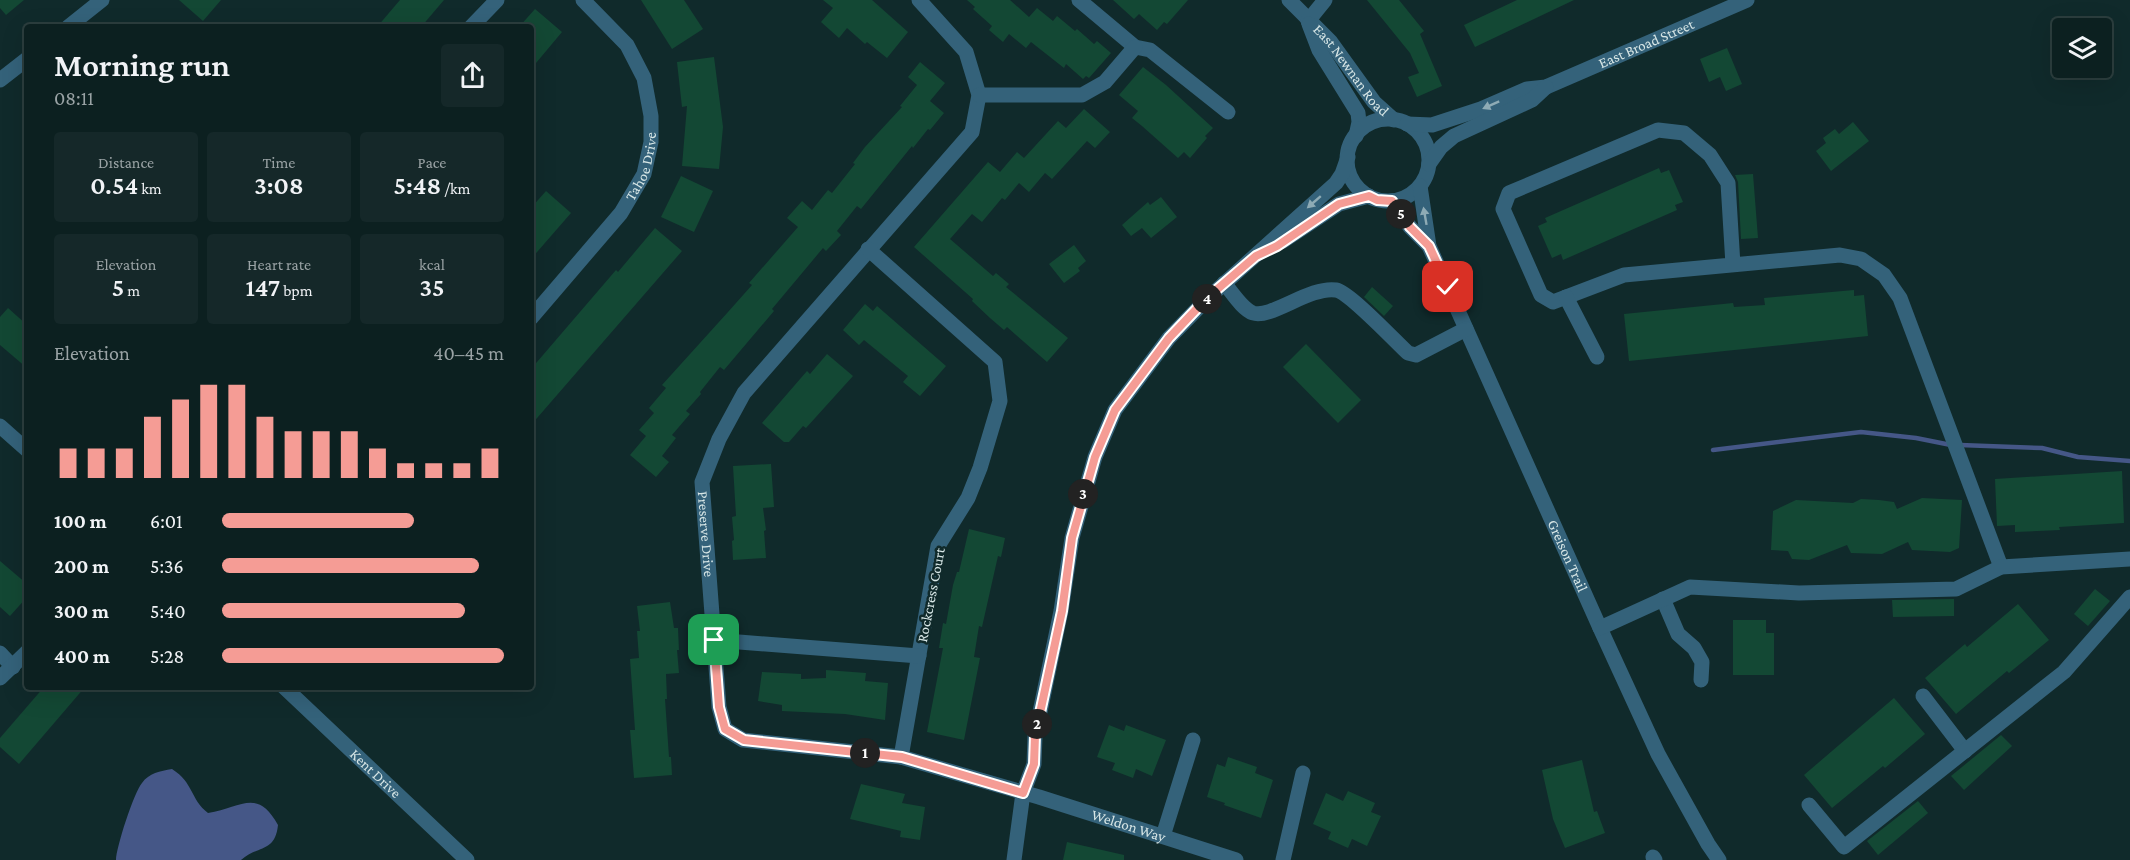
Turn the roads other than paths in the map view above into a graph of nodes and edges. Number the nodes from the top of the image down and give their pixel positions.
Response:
1 (102, 0) edge
2 (497, 0) edge
3 (583, 0) edge
4 (919, 0) edge
5 (1079, 0) edge
6 (1288, 0) edge
7 (1325, 0) edge
8 (1747, 0) edge
9 (1308, 21) junction
10 (74, 24) edge
11 (474, 24) edge
12 (1135, 47) junction
13 (24, 61) edge
14 (0, 80) edge
15 (1546, 87) junction
16 (979, 95) junction
17 (1228, 112) dead end
18 (1401, 122) junction
19 (1356, 136) junction
20 (1348, 156) junction
21 (1429, 164) junction
22 (1420, 186) junction
23 (1369, 196) junction
24 (1392, 201) junction
25 (1429, 246) junction
26 (868, 249) junction
27 (1256, 256) junction
28 (1733, 265) junction
29 (1224, 283) junction
30 (1566, 297) junction
31 (534, 314) edge
32 (1466, 329) junction
33 (1597, 357) dead end
34 (0, 426) edge
35 (24, 447) edge
36 (2130, 559) edge
37 (2001, 567) junction
38 (2130, 597) edge
39 (1663, 599) junction
40 (1600, 628) junction
41 (714, 640) junction
42 (0, 653) edge
43 (24, 655) edge
44 (919, 656) junction
45 (13, 667) junction
46 (0, 678) edge
47 (1701, 680) dead end
48 (287, 690) edge
49 (1923, 696) dead end
50 (1193, 740) dead end
51 (1965, 751) junction
52 (902, 757) junction
53 (1303, 774) dead end
54 (1023, 793) junction
55 (1809, 805) dead end
56 (1163, 836) junction
57 (467, 860) edge
58 (1014, 860) edge
59 (1236, 860) edge
60 (1283, 860) edge
61 (1719, 860) edge

1 - 10 street
2 - 11 street
3 - 31 street, Tahoe Drive
4 - 16 street, Preserve Drive
5 - 12 street
6 - 9 street, East Newnan Road
7 - 9 street
8 - 15 street, East Broad Street
9 - 18 street, East Newnan Road
9 - 19 street, East Newnan Road
12 - 16 street
12 - 17 street
13 - 14 street
15 -> 18 street, East Broad Street
15 - 21 street, East Broad Street
16 - 26 street, Preserve Drive
18 - 19 street, East Broad Street
18 - 21 street
19 - 20 street
20 - 23 street
20 -> 27 street
21 - 22 street, East Broad Street
22 - 24 street
25 -> 22 street, Greison Trail
23 - 24 street
23 - 27 street
24 - 25 street, Greison Trail
25 - 32 street, Greison Trail
26 - 41 street, Preserve Drive
26 - 44 street, Rockcress Court
27 - 29 street
28 - 30 street
28 - 30 street
28 - 37 street
29 - 32 street
29 - 54 street
30 - 33 street
32 - 40 street, Greison Trail
34 - 35 street
36 - 37 street
37 - 39 street
38 - 51 street
39 - 40 street
39 - 47 street
40 - 61 street, Greison Trail
41 - 44 street
41 - 52 street, Preserve Drive
42 - 45 street
43 - 45 street
44 - 52 street, Rockcress Court
45 - 46 street
48 - 57 street, Kent Drive
49 - 51 street
50 - 56 street
51 - 55 street
52 - 54 street, Preserve Drive
53 - 60 street
54 - 56 street, Weldon Way
54 - 58 street
56 - 59 street, Weldon Way

